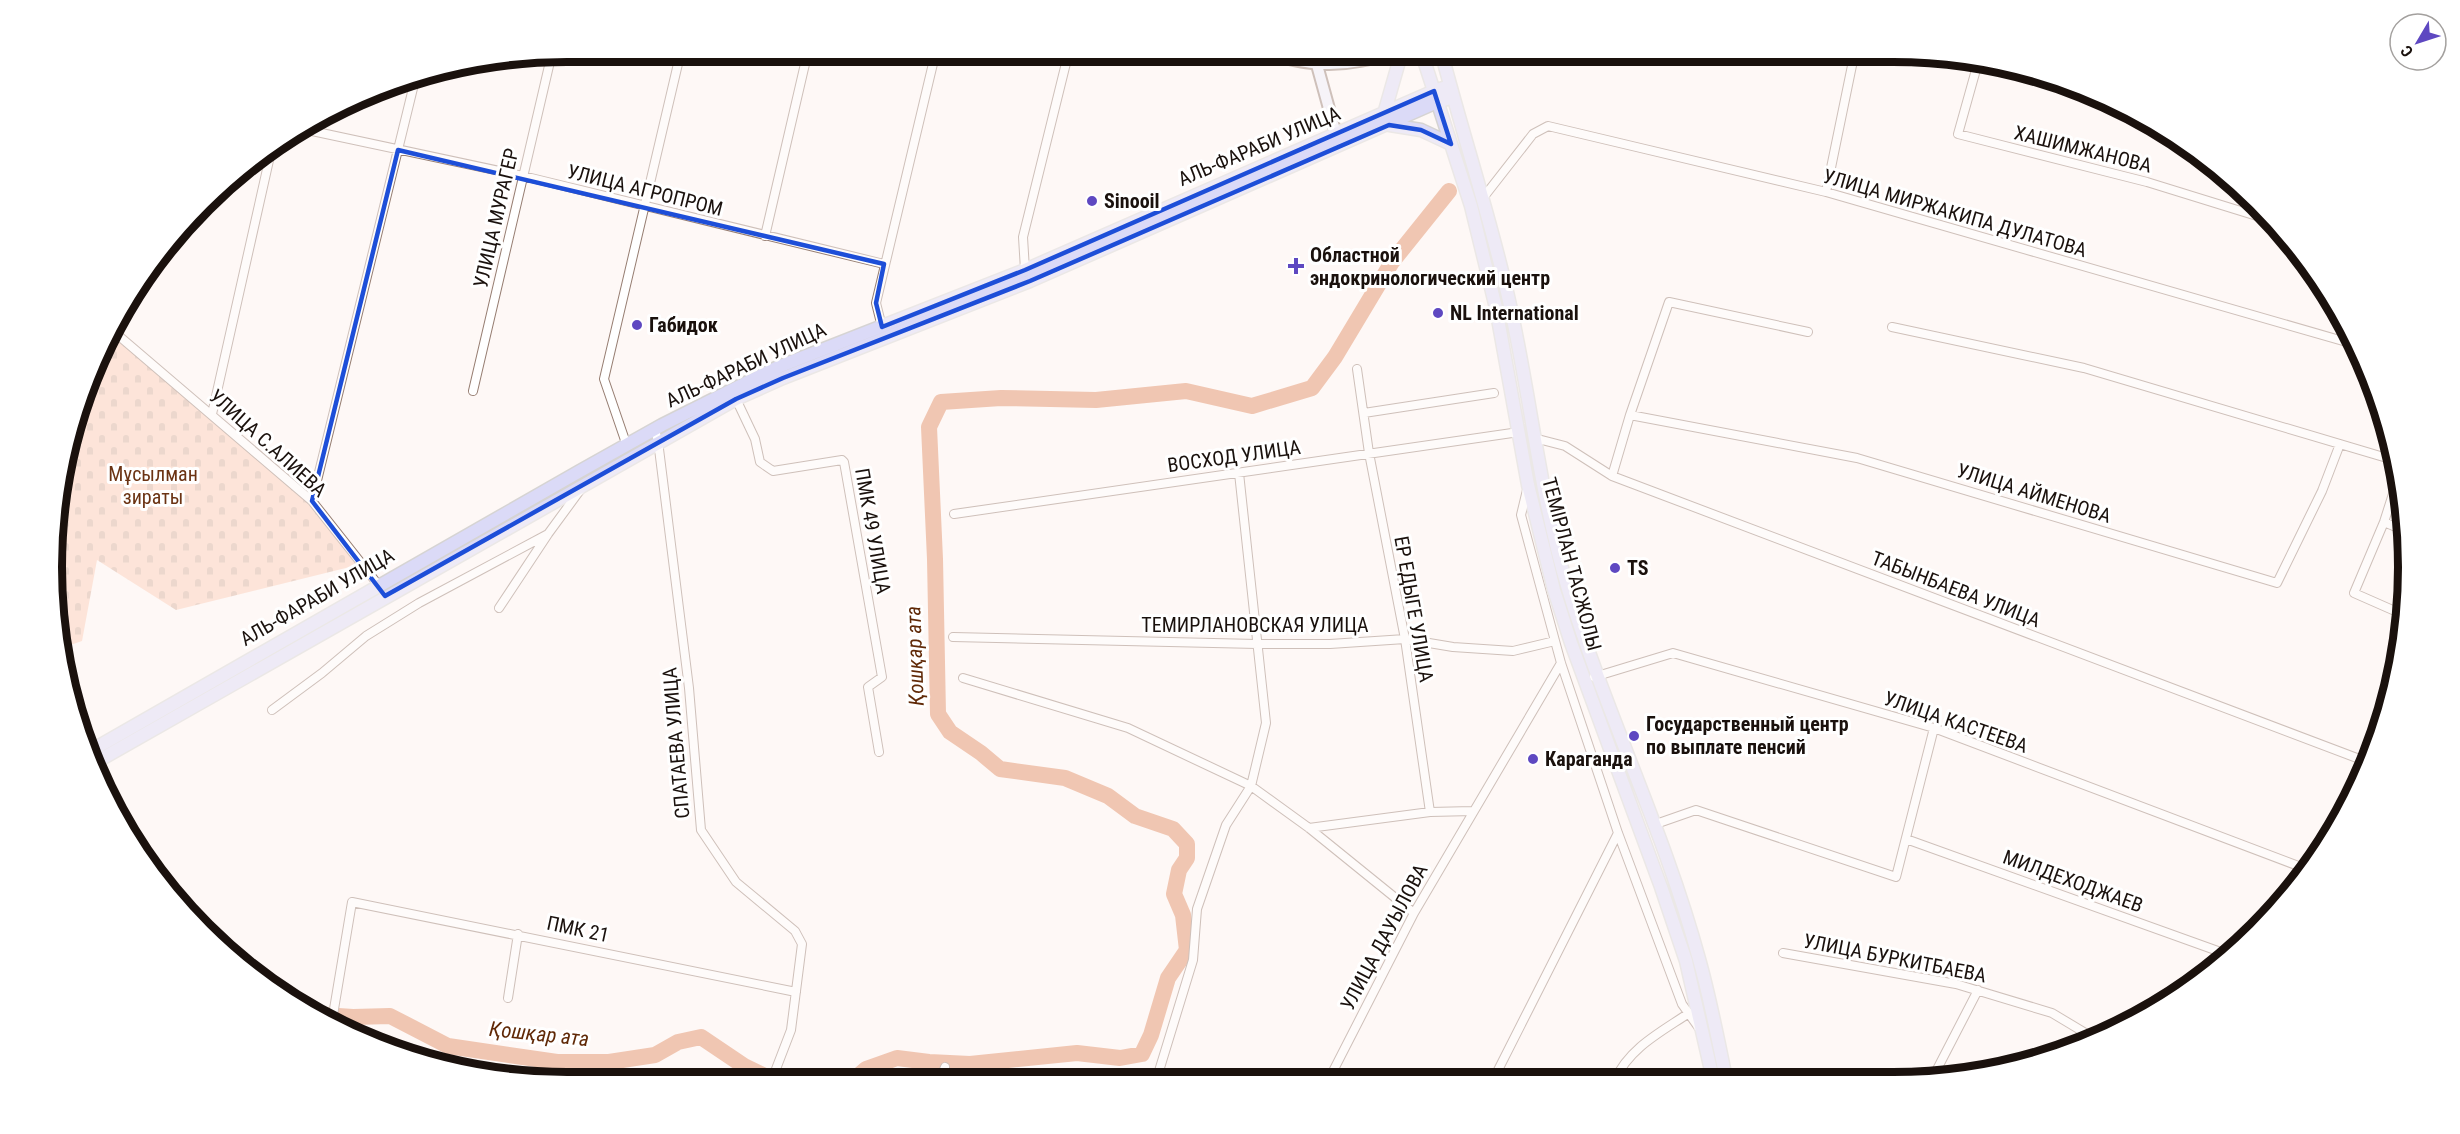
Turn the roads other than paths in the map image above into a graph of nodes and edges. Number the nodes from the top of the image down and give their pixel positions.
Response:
1 (678, 62) edge
2 (805, 62) edge
3 (933, 62) edge
4 (1066, 62) edge
5 (1304, 62) edge
6 (1355, 62) edge
7 (1400, 62) edge
8 (1425, 62) edge
9 (1444, 62) edge
10 (1852, 62) edge
11 (550, 63) edge
12 (1317, 65) junction
13 (1977, 69) edge
14 (414, 85) edge
15 (1452, 92) junction
16 (1436, 97) junction
17 (1387, 119) junction
18 (311, 131) edge
19 (1336, 134) junction
20 (1451, 144) junction
21 (398, 150) junction
22 (269, 159) edge
23 (523, 176) junction
24 (1826, 192) junction
25 (1483, 198) junction
26 (644, 207) junction
27 (2255, 216) edge
28 (765, 236) junction
29 (884, 264) junction
30 (1025, 270) junction
31 (882, 327) junction
32 (1892, 327) dead end
33 (1808, 332) dead end
34 (118, 335) edge
35 (2345, 342) edge
36 (1357, 369) dead end
37 (473, 391) dead end
38 (1494, 393) dead end
39 (736, 399) junction
40 (1365, 413) junction
41 (212, 414) junction
42 (1630, 415) junction
43 (1520, 432) junction
44 (657, 436) junction
45 (1534, 438) junction
46 (2340, 444) junction
47 (627, 446) junction
48 (1369, 453) junction
49 (2386, 458) edge
50 (1239, 473) junction
51 (1612, 476) junction
52 (585, 483) junction
53 (1528, 485) junction
54 (2393, 494) edge
55 (312, 501) junction
56 (954, 514) dead end
57 (2384, 522) junction
58 (2396, 527) edge
59 (548, 534) junction
60 (378, 585) junction
61 (385, 597) junction
62 (499, 608) dead end
63 (2396, 611) edge
64 (953, 637) dead end
65 (1405, 639) junction
66 (1555, 641) junction
67 (1257, 645) junction
68 (1561, 663) junction
69 (1598, 676) junction
70 (963, 678) dead end
71 (1585, 680) junction
72 (272, 710) dead end
73 (1934, 728) junction
74 (95, 748) edge
75 (879, 752) dead end
76 (2360, 759) edge
77 (100, 760) edge
78 (1251, 786) junction
79 (1473, 811) junction
80 (1430, 812) junction
81 (1653, 825) junction
82 (1309, 828) junction
83 (1618, 833) junction
84 (1906, 839) junction
85 (2300, 867) edge
86 (1414, 913) junction
87 (518, 934) junction
88 (2220, 952) edge
89 (1783, 953) dead end
90 (1978, 990) junction
91 (796, 992) junction
92 (508, 998) dead end
93 (1689, 1013) junction
94 (334, 1015) edge
95 (2086, 1034) edge
96 (1705, 1037) junction
97 (945, 1068) dead end
98 (1937, 1070) edge
99 (1159, 1071) edge
100 (775, 1072) edge
101 (943, 1072) edge
102 (1333, 1072) edge
103 (1497, 1072) edge
104 (1618, 1072) edge
105 (1712, 1072) edge
106 (1724, 1072) edge

1 - 26 street
2 - 28 street
3 - 29 street
4 - 30 street
5 - 12 main road
6 - 12 main road
7 - 17 main road
8 - 16 main road, ТЕМІРЛАН ТАСЖОЛЫ
9 - 15 main road, ТЕМІРЛАН ТАСЖОЛЫ
10 - 24 street
11 - 23 street, УЛИЦА МУРАГЕР
12 - 19 main road
13 - 27 street, ХАШИМЖАНОВА
14 - 21 street
15 - 16 main road, АЛЬ-ФАРАБИ УЛИЦА
15 - 25 main road, ТЕМІРЛАН ТАСЖОЛЫ
16 - 17 main road, АЛЬ-ФАРАБИ УЛИЦА
16 - 20 main road, ТЕМІРЛАН ТАСЖОЛЫ
17 - 19 main road, АЛЬ-ФАРАБИ УЛИЦА
17 - 20 main road
17 - 39 main road, АЛЬ-ФАРАБИ УЛИЦА
18 - 21 street, УЛИЦА АГРОПРОМ
19 - 30 main road, АЛЬ-ФАРАБИ УЛИЦА
20 - 43 main road, ТЕМІРЛАН ТАСЖОЛЫ
21 - 23 street, УЛИЦА АГРОПРОМ
21 - 55 street
22 - 41 street
23 - 26 street, УЛИЦА АГРОПРОМ
23 - 37 street, УЛИЦА МУРАГЕР
24 - 25 street, УЛИЦА МИРЖАКИПА ДУЛАТОВА
24 - 35 street, УЛИЦА МИРЖАКИПА ДУЛАТОВА
25 - 45 main road, ТЕМІРЛАН ТАСЖОЛЫ
26 - 28 street, УЛИЦА АГРОПРОМ
26 - 47 street
28 - 29 street, УЛИЦА АГРОПРОМ
29 - 31 street
30 - 31 main road, АЛЬ-ФАРАБИ УЛИЦА
31 - 44 main road, АЛЬ-ФАРАБИ УЛИЦА
32 - 46 street
33 - 42 street
34 - 41 street, УЛИЦА С.АЛИЕВА
36 - 40 street, ЕР ЕДЫГЕ УЛИЦА
38 - 40 street
39 - 44 main road, АЛЬ-ФАРАБИ УЛИЦА
39 - 75 street, ПМК 49 УЛИЦА
40 - 48 street, ЕР ЕДЫГЕ УЛИЦА
41 - 55 street, УЛИЦА С.АЛИЕВА
42 - 46 street, УЛИЦА АЙМЕНОВА
42 - 51 street
43 - 48 street, ВОСХОД УЛИЦА
43 - 53 main road, ТЕМІРЛАН ТАСЖОЛЫ
44 - 47 main road, АЛЬ-ФАРАБИ УЛИЦА
44 - 52 main road, АЛЬ-ФАРАБИ УЛИЦА
44 - 91 street, СПАТАЕВА УЛИЦА
45 - 51 street, ТАБЫНБАЕВА УЛИЦА
45 - 69 main road, ТЕМІРЛАН ТАСЖОЛЫ
46 - 49 street
47 - 60 main road, АЛЬ-ФАРАБИ УЛИЦА
48 - 50 street, ВОСХОД УЛИЦА
48 - 65 street, ЕР ЕДЫГЕ УЛИЦА
50 - 56 street, ВОСХОД УЛИЦА
50 - 67 street
51 - 76 street, ТАБЫНБАЕВА УЛИЦА
52 - 59 street
52 - 61 main road, АЛЬ-ФАРАБИ УЛИЦА
53 - 66 street
53 - 71 main road, ТЕМІРЛАН ТАСЖОЛЫ
54 - 57 street
55 - 60 street, УЛИЦА С.АЛИЕВА
57 - 58 street
57 - 63 street
59 - 62 street
59 - 72 street
60 - 61 street, УЛИЦА С.АЛИЕВА
60 - 74 main road, АЛЬ-ФАРАБИ УЛИЦА
61 - 77 main road, АЛЬ-ФАРАБИ УЛИЦА
64 - 67 street, ТЕМИРЛАНОВСКАЯ УЛИЦА
65 - 66 street, ТЕМИРЛАНОВСКАЯ УЛИЦА
65 - 67 street, ТЕМИРЛАНОВСКАЯ УЛИЦА
65 - 80 street, ЕР ЕДЫГЕ УЛИЦА
66 - 68 street
67 - 78 street
68 - 79 street, УЛИЦА ДАУЫЛОВА
68 - 83 street
69 - 71 street, УЛИЦА КАСТЕЕВА
69 - 73 street, УЛИЦА КАСТЕЕВА
69 - 81 main road, ТЕМІРЛАН ТАСЖОЛЫ
70 - 78 street
71 - 96 main road, ТЕМІРЛАН ТАСЖОЛЫ
73 - 84 street
73 - 85 street, УЛИЦА КАСТЕЕВА
78 - 82 street
78 - 99 street
79 - 80 street
79 - 86 street, УЛИЦА ДАУЫЛОВА
80 - 82 street
81 - 84 street
81 - 106 main road, ТЕМІРЛАН ТАСЖОЛЫ
82 - 86 street
83 - 93 street
83 - 103 street
84 - 88 street, МИЛДЕХОДЖАЕВ
86 - 102 street, УЛИЦА ДАУЫЛОВА
87 - 91 street, ПМК 21
87 - 92 street
87 - 94 street, ПМК 21
89 - 90 street, УЛИЦА БУРКИТБАЕВА
90 - 95 street, УЛИЦА БУРКИТБАЕВА
90 - 98 street
91 - 100 street, СПАТАЕВА УЛИЦА
93 - 96 street
93 - 104 street
96 - 105 main road, ТЕМІРЛАН ТАСЖОЛЫ
97 - 101 street

